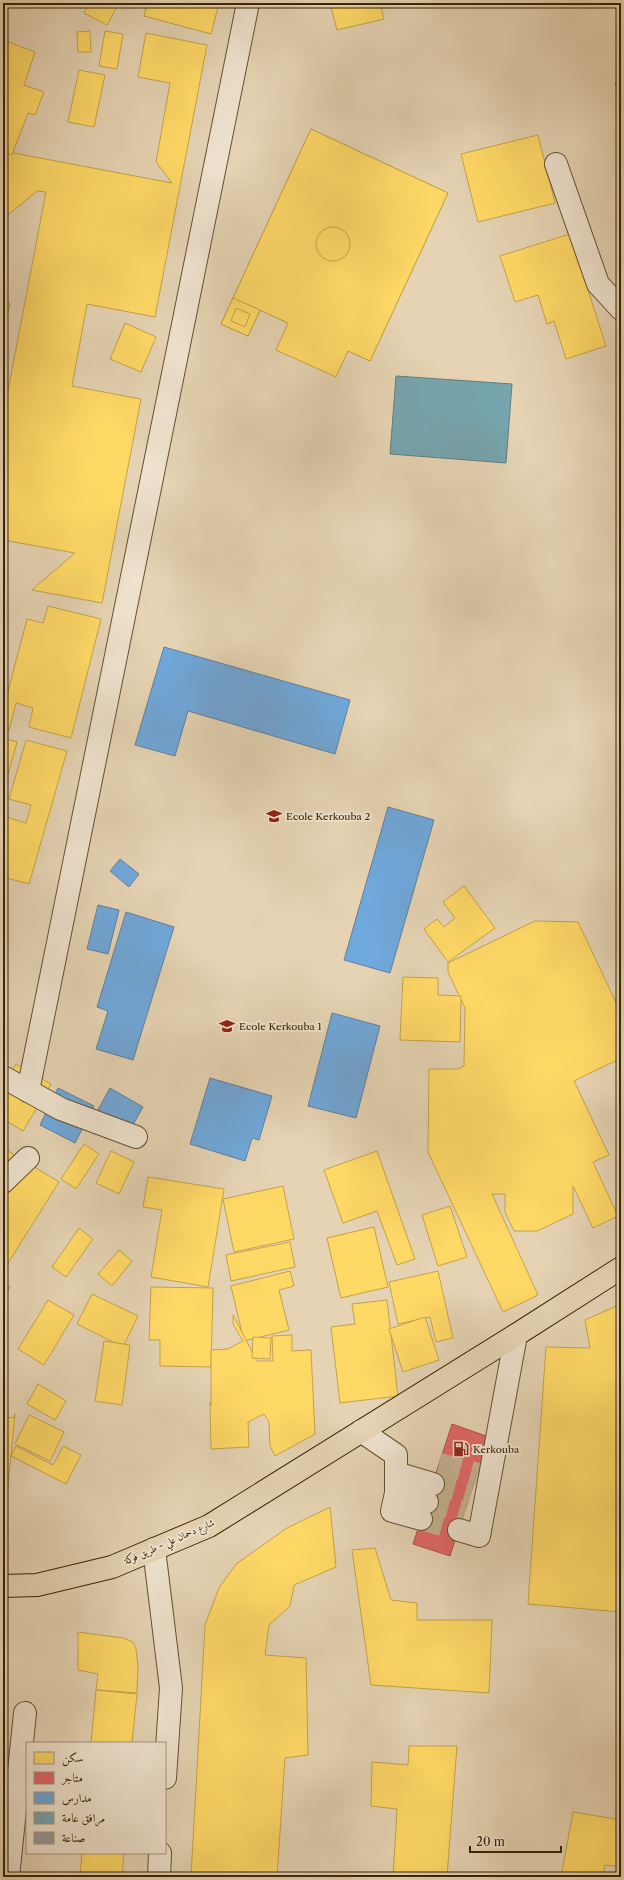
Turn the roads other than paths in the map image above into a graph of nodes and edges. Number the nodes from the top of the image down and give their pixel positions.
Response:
1 (248, 3) edge
2 (556, 164) dead end
3 (621, 308) edge
4 (3, 1077) edge
5 (28, 1091) junction
6 (136, 1136) dead end
7 (28, 1158) dead end
8 (3, 1182) edge
9 (621, 1268) edge
10 (516, 1335) junction
11 (361, 1431) junction
12 (396, 1483) junction
13 (472, 1510) dead end
14 (154, 1549) junction
15 (3, 1586) edge
16 (25, 1713) dead end
17 (166, 1763) edge
18 (160, 1854) edge
19 (8, 1877) edge
20 (159, 1877) edge

1 - 5 street
2 - 3 street
4 - 5 street
5 - 6 street
7 - 8 street
9 - 10 main road, شارع دحمان علي - طريق فوكة
10 - 11 main road, شارع دحمان علي - طريق فوكة
10 - 13 street
11 - 12 street
11 - 14 main road, شارع دحمان علي - طريق فوكة
12 - 12 street
14 - 15 main road, شارع دحمان علي - طريق فوكة
14 - 17 street
16 - 19 street
18 - 20 street

